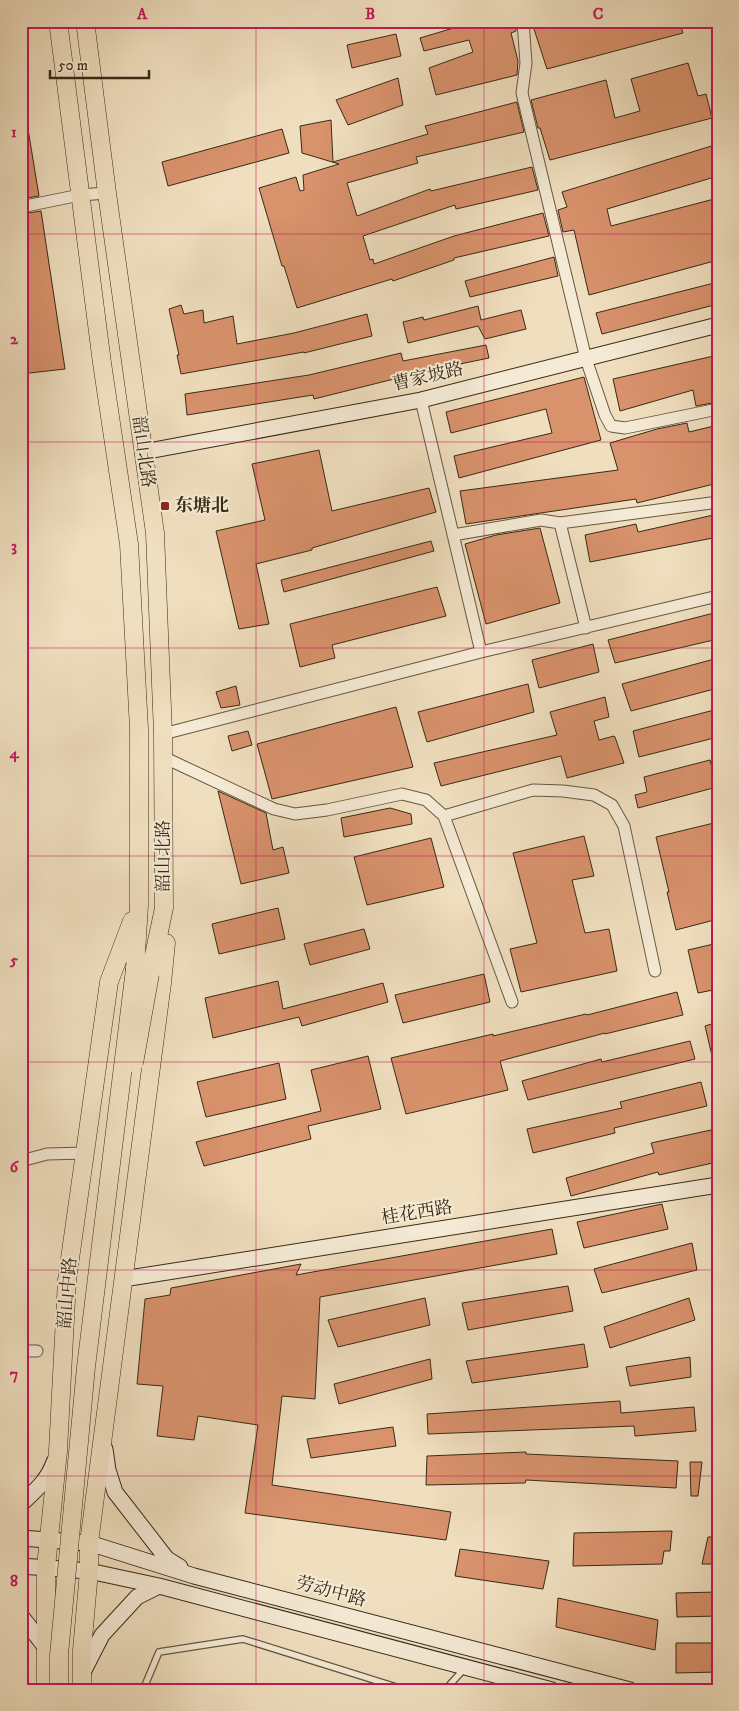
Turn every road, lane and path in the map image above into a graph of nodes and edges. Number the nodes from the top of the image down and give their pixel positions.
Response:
1 (58, 21) edge
2 (85, 21) edge
3 (523, 21) edge
4 (106, 193) junction
5 (80, 195) junction
6 (21, 207) edge
7 (718, 325) edge
8 (586, 359) junction
9 (421, 400) junction
10 (718, 409) edge
11 (143, 452) junction
12 (711, 503) dead end
13 (560, 523) junction
14 (453, 536) junction
15 (718, 596) edge
16 (586, 628) junction
17 (481, 652) junction
18 (164, 734) junction
19 (163, 757) junction
20 (444, 816) junction
21 (139, 905) junction
22 (164, 908) junction
23 (142, 971) junction
24 (655, 971) dead end
25 (512, 1002) dead end
26 (85, 1154) junction
27 (21, 1161) edge
28 (718, 1185) edge
29 (123, 1279) junction
30 (21, 1351) edge
31 (37, 1351) dead end
32 (103, 1438) junction
33 (58, 1451) junction
34 (21, 1504) edge
35 (21, 1538) edge
36 (48, 1539) junction
37 (89, 1543) junction
38 (21, 1566) edge
39 (46, 1567) junction
40 (89, 1571) junction
41 (194, 1576) junction
42 (159, 1586) junction
43 (21, 1616) edge
44 (47, 1649) junction
45 (467, 1666) junction
46 (82, 1682) edge
47 (37, 1690) edge
48 (46, 1690) edge
49 (59, 1690) edge
50 (68, 1690) edge
51 (143, 1690) edge
52 (406, 1690) edge
53 (445, 1690) edge
54 (552, 1690) edge
55 (630, 1690) edge

1 - 5 main road, 韶山北路
2 - 4 main road, 韶山北路
3 - 8 street
4 - 5 street
4 - 11 main road, 韶山北路
5 - 6 street
5 - 21 main road, 韶山北路
7 - 8 main road, 曹家坡路
8 - 9 main road, 曹家坡路
8 - 10 street
9 - 11 main road, 曹家坡路
9 - 14 street
11 - 18 main road, 韶山北路
12 - 13 street
13 - 14 street
13 - 16 street
14 - 17 street
15 - 16 street
16 - 17 street
17 - 18 street
18 - 19 main road, 韶山北路
19 - 20 street
19 - 22 main road, 韶山北路
20 - 24 street
20 - 25 street
21 - 23 main road, 韶山北路
21 - 26 main road, 韶山中路
22 - 23 main road, 韶山北路
22 - 29 main road
23 - 49 main road, 韶山中路, bridge
23 - 50 main road, 韶山中路, bridge
26 - 27 street
26 - 33 main road, 韶山中路
28 - 29 main road, 桂花西路
29 - 32 main road
30 - 31 street
32 - 37 main road
32 - 41 main road
33 - 34 main road
33 - 36 main road, 韶山中路
35 - 36 main road, 劳动中路
36 - 37 main road, 劳动中路
36 - 39 main road, 韶山中路
37 - 40 main road
37 - 41 main road, 劳动中路
38 - 39 main road
39 - 40 main road
39 - 44 main road, 韶山中路
40 - 42 main road
40 - 46 main road
41 - 55 main road, 劳动中路
42 - 45 main road
42 - 46 main road
43 - 44 main road
44 - 47 main road
44 - 48 main road, 韶山中路
45 - 53 lane
45 - 54 main road
51 - 52 lane

